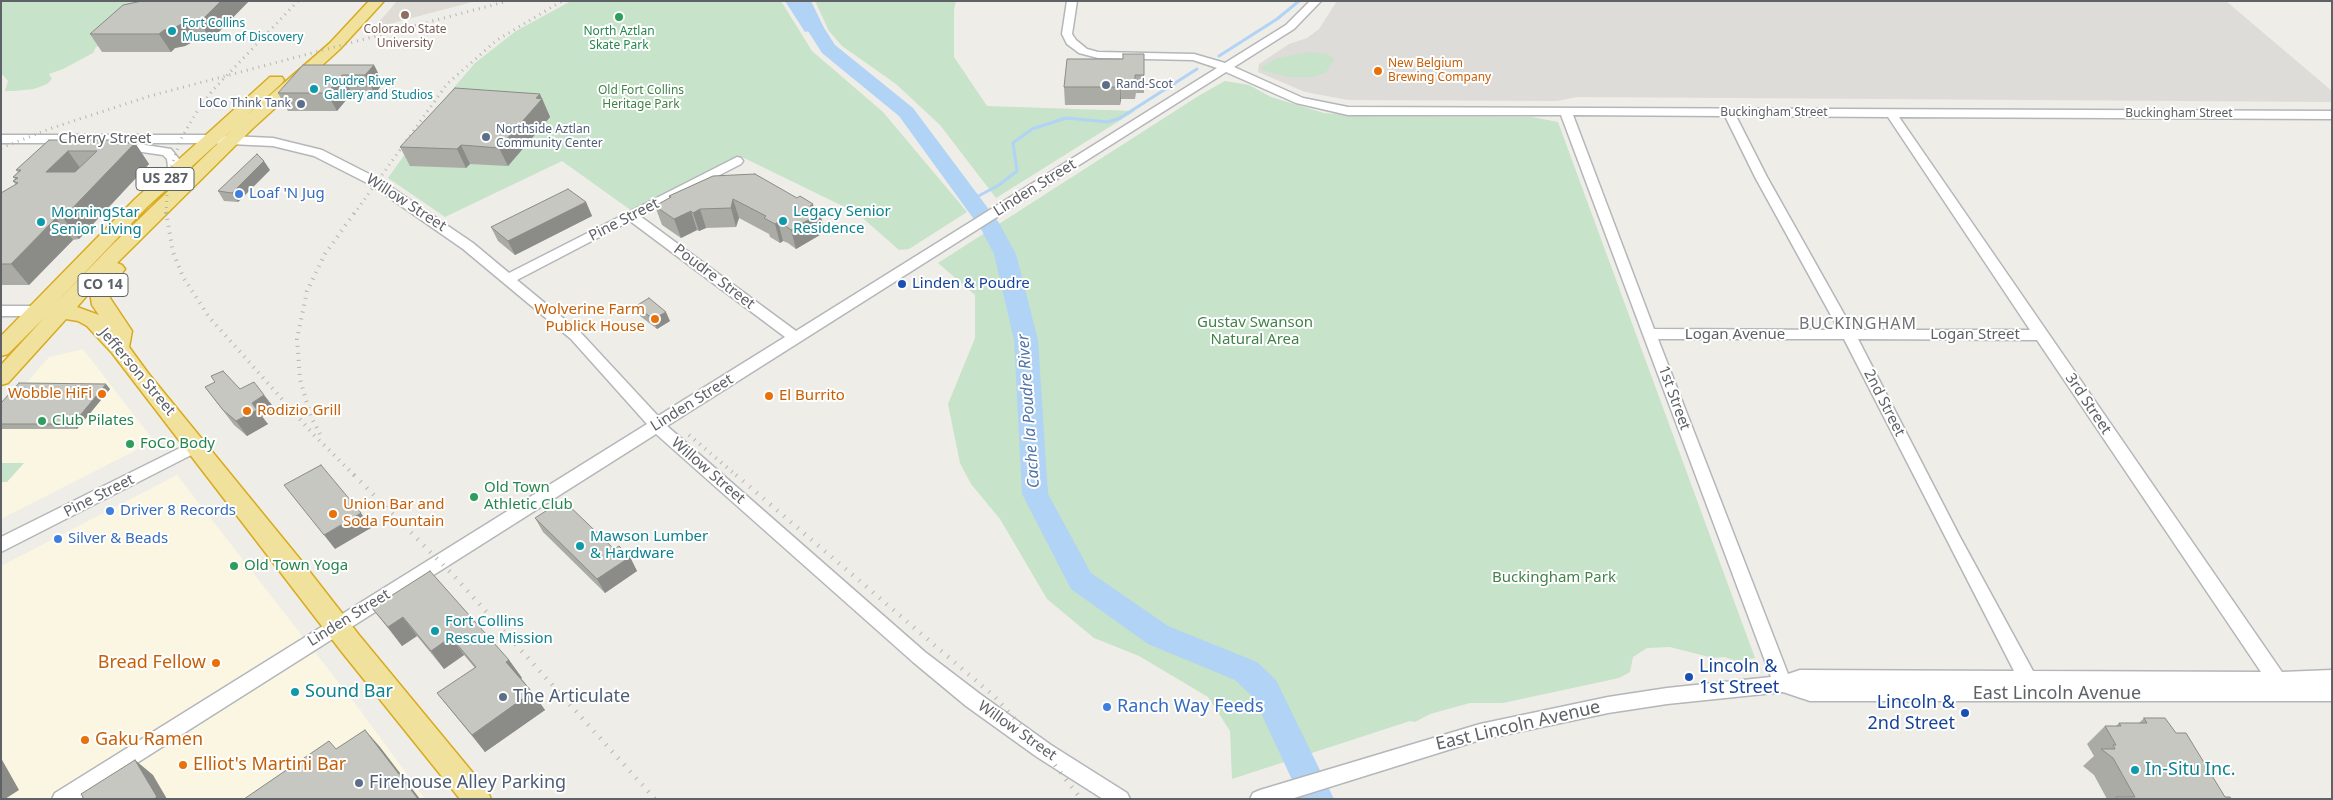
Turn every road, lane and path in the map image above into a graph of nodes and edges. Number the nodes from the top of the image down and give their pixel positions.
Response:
1 (359, 1) edge
2 (376, 1) edge
3 (1072, 1) edge
4 (1316, 1) edge
5 (1225, 68) junction
6 (1566, 112) junction
7 (1729, 113) junction
8 (1891, 113) junction
9 (2332, 115) edge
10 (1, 139) edge
11 (78, 139) junction
12 (208, 139) junction
13 (230, 140) junction
14 (738, 161) dead end
15 (173, 172) junction
16 (632, 216) junction
17 (141, 226) junction
18 (510, 278) junction
19 (1, 311) edge
20 (37, 311) junction
21 (60, 312) junction
22 (1651, 334) junction
23 (1849, 335) junction
24 (2041, 335) junction
25 (796, 338) junction
26 (119, 348) junction
27 (1, 349) edge
28 (1, 378) edge
29 (657, 425) junction
30 (196, 446) junction
31 (1, 545) edge
32 (336, 625) junction
33 (2332, 678) edge
34 (1783, 684) junction
35 (2032, 686) junction
36 (2281, 686) junction
37 (2332, 694) edge
38 (62, 799) edge
39 (477, 799) edge
40 (1120, 799) edge
41 (1260, 799) edge

1 - 12 highway, US 287
2 - 13 highway, US 287
3 - 5 street, Buckingham Street
4 - 5 street, Linden Street
5 - 6 street, Buckingham Street
5 - 25 street, Linden Street
6 - 7 street, Buckingham Street
6 - 22 street, 1st Street
7 - 8 street, Buckingham Street
7 - 23 street, 2nd Street
8 - 9 street, Buckingham Street
8 - 24 street, 3rd Street
10 - 11 street, Cherry Street
11 - 12 street, Cherry Street
11 - 15 street
12 - 13 street, Willow Street
12 - 15 highway, US 287
13 - 17 highway, US 287
13 - 18 street, Willow Street
14 - 16 street, Pine Street
15 - 20 highway, US 287
16 - 18 street, Pine Street
16 - 25 street, Poudre Street
17 - 21 highway, US 287
17 - 26 highway, CO 14
18 - 29 street, Willow Street
19 - 20 street
20 - 21 highway, Jefferson Street
20 - 27 highway, US 287
21 - 26 highway, Jefferson Street / CO 14
21 - 28 highway, US 287
22 - 23 street, Logan Avenue
22 - 34 street, 1st Street
23 - 24 street, Logan Street
23 - 35 street, 2nd Street
24 - 36 street, 3rd Street
25 - 29 street, Linden Street
26 - 30 highway, Jefferson Street / CO 14
29 - 32 street, Linden Street
29 - 40 street, Willow Street
30 - 31 street, Pine Street
30 - 32 highway, Jefferson Street / CO 14
32 - 38 street, Linden Street
32 - 39 highway, Jefferson Street / CO 14
33 - 36 street, East Lincoln Avenue
34 - 35 street, East Lincoln Avenue
34 - 41 street, East Lincoln Avenue
35 - 36 street, East Lincoln Avenue
36 - 37 street, East Lincoln Avenue

